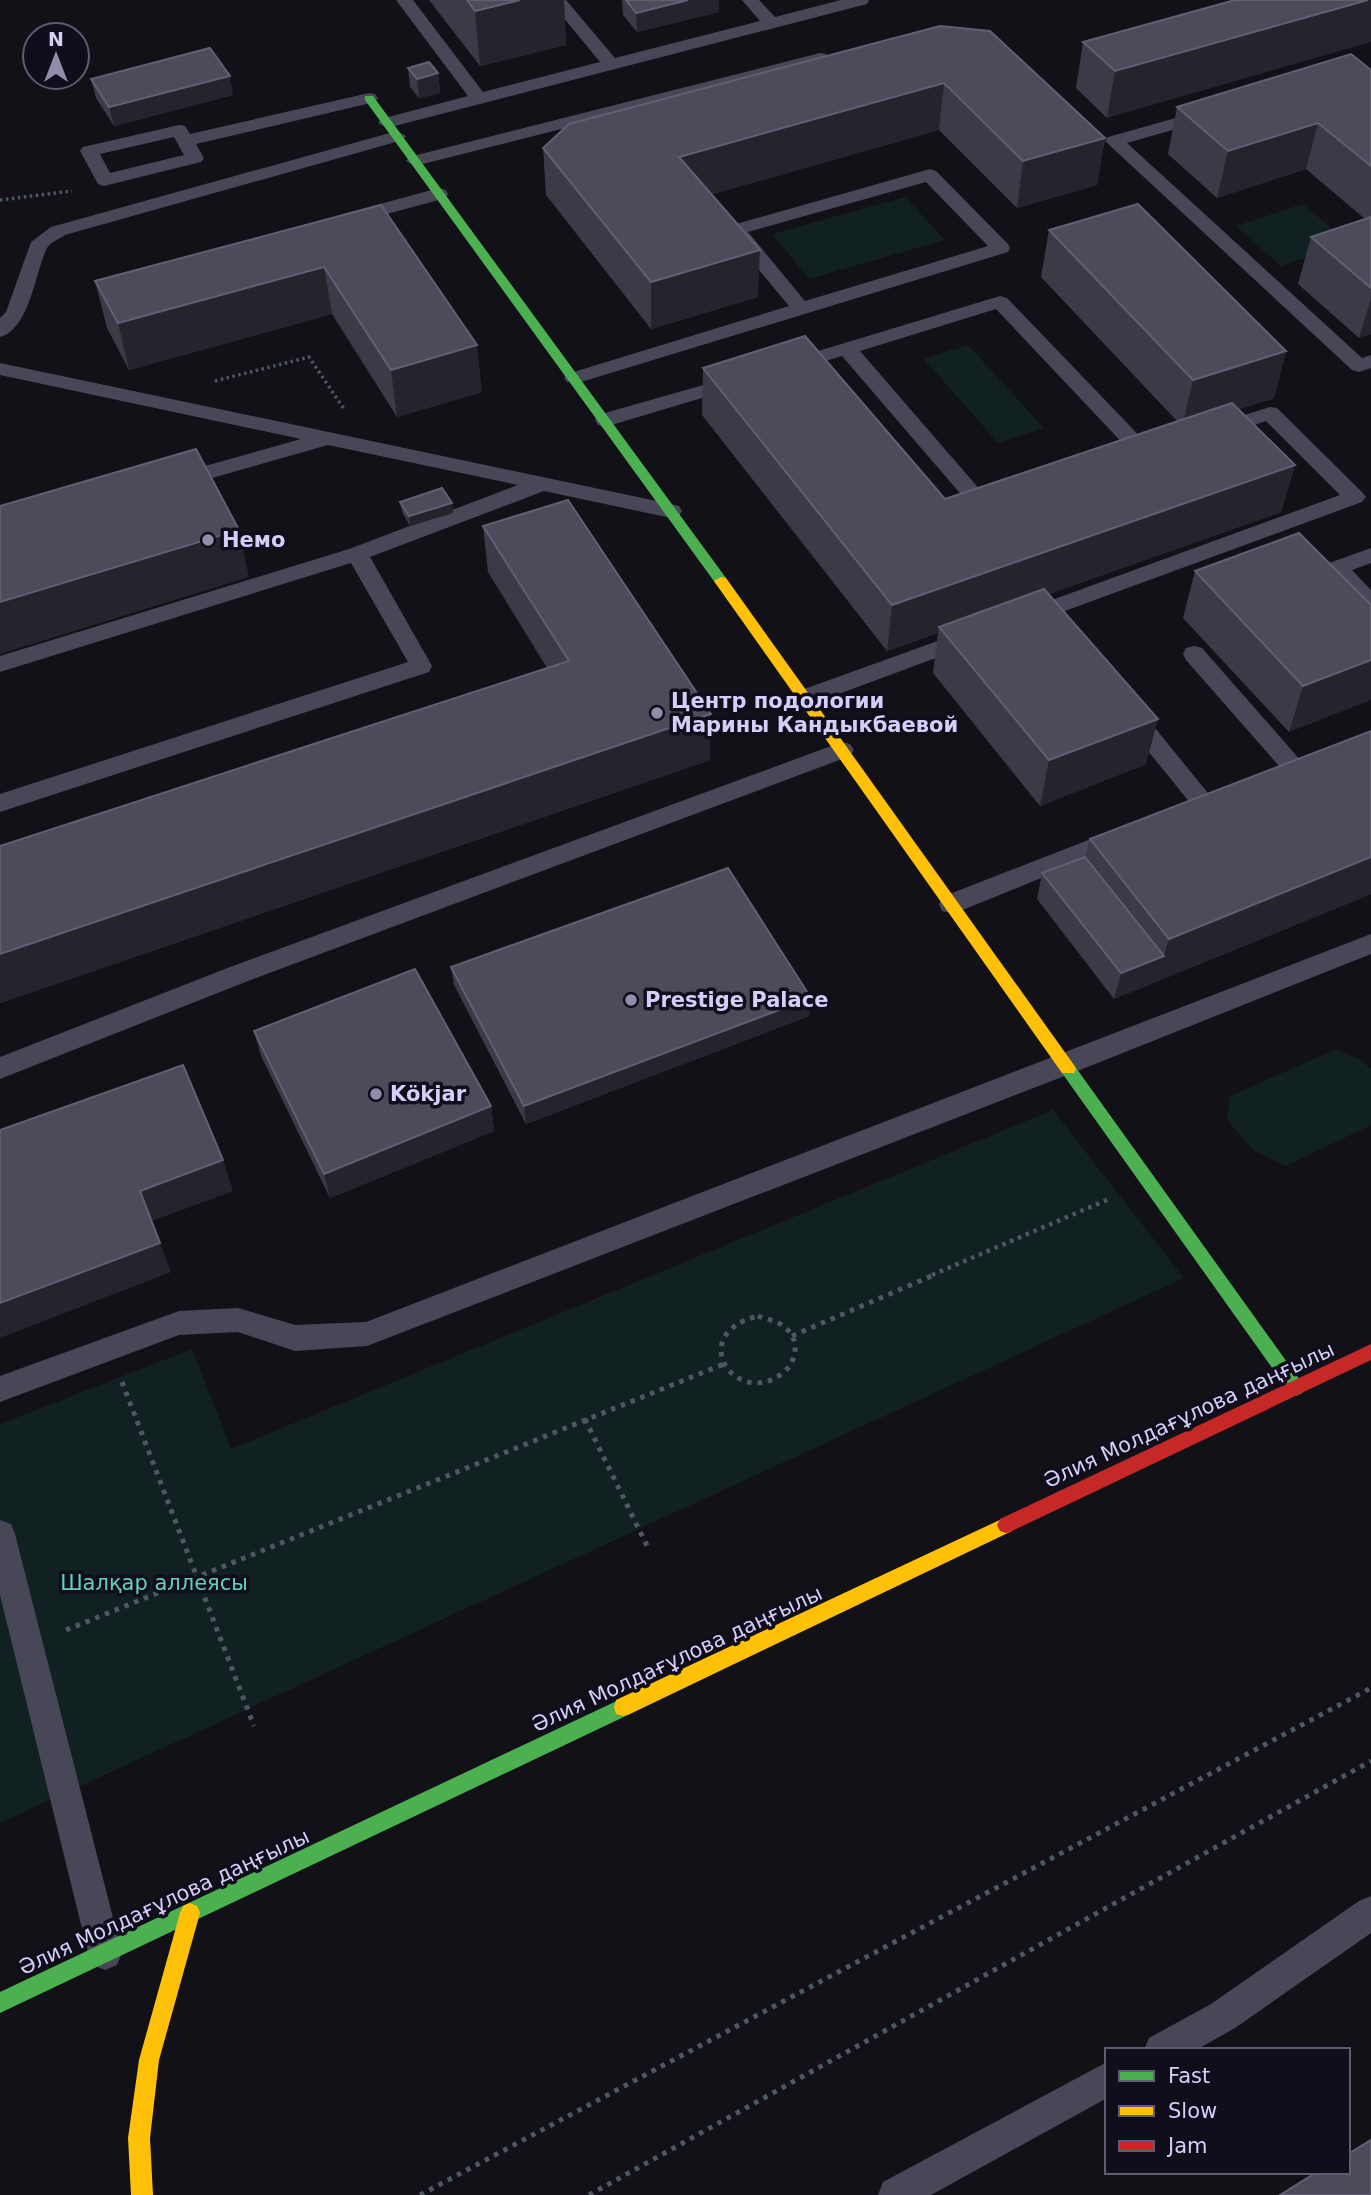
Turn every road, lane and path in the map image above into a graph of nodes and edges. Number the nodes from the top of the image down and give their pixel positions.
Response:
1 (404, 0) edge
2 (557, 0) edge
3 (750, 0) edge
4 (861, 0) edge
5 (771, 23) junction
6 (838, 53) edge
7 (611, 64) junction
8 (369, 98) joint
9 (479, 98) junction
10 (1232, 107) edge
11 (392, 129) junction
12 (185, 141) junction
13 (415, 161) junction
14 (104, 180) junction
15 (439, 194) junction
16 (0, 200) edge
17 (329, 223) edge
18 (802, 308) junction
19 (0, 331) edge
20 (847, 349) junction
21 (1371, 361) edge
22 (0, 369) edge
23 (574, 378) junction
24 (208, 383) dead end
25 (346, 412) dead end
26 (605, 420) junction
27 (1195, 438) edge
28 (327, 439) junction
29 (1170, 446) edge
30 (1145, 454) junction
31 (1120, 463) edge
32 (546, 483) junction
33 (156, 487) edge
34 (1009, 500) edge
35 (671, 511) junction
36 (357, 554) junction
37 (1371, 555) edge
38 (1371, 604) edge
39 (1194, 654) dead end
40 (0, 664) edge
41 (1115, 696) edge
42 (804, 698) junction
43 (842, 750) junction
44 (1320, 758) edge
45 (1294, 768) junction
46 (1268, 778) edge
47 (1230, 794) edge
48 (0, 803) edge
49 (1204, 804) junction
50 (1178, 814) edge
51 (1139, 830) edge
52 (951, 904) junction
53 (1371, 944) edge
54 (1066, 1065) junction
55 (0, 1068) edge
56 (1149, 1181) junction
57 (792, 1336) junction
58 (110, 1348) junction
59 (1371, 1352) edge
60 (724, 1364) junction
61 (1296, 1388) junction
62 (0, 1389) edge
63 (585, 1419) junction
64 (0, 1534) edge
65 (648, 1548) dead end
66 (195, 1578) junction
67 (28, 1645) junction
68 (1371, 1688) edge
69 (254, 1726) dead end
70 (1371, 1761) edge
71 (190, 1913) junction
72 (1371, 1913) edge
73 (105, 1953) junction
74 (0, 2003) edge
75 (1165, 2048) edge
76 (1105, 2080) edge
77 (142, 2195) edge
78 (420, 2195) edge
79 (589, 2195) edge
80 (897, 2195) edge

1 - 9 lane
2 - 7 lane
3 - 5 lane
4 - 5 lane
5 - 7 lane
6 - 13 lane
7 - 9 lane
8 - 11 street
8 - 12 lane
9 - 11 lane
10 - 21 lane
11 - 13 street
11 - 19 lane
12 - 14 lane
12 - 14 lane
13 - 15 street
14 - 16 path
15 - 17 lane
15 - 23 street
18 - 18 lane
18 - 23 lane
20 - 26 lane
20 - 30 lane
20 - 34 lane
22 - 28 lane
23 - 26 street
24 - 25 path
26 - 35 street
27 - 42 lane
28 - 32 lane
28 - 33 lane
29 - 30 lane
30 - 31 lane
32 - 35 lane
32 - 36 lane
35 - 42 street
36 - 40 lane
36 - 48 lane
37 - 38 lane
39 - 45 lane
41 - 49 lane
42 - 43 street
43 - 52 street
43 - 55 lane
44 - 45 lane
45 - 46 lane
47 - 49 lane
49 - 50 lane
51 - 52 lane
52 - 54 street
53 - 54 lane
54 - 56 street
54 - 58 lane
56 - 57 path
56 - 61 street
57 - 60 path
57 - 60 path
58 - 62 lane
58 - 66 path
59 - 61 street, Әлия Молдағұлова даңғылы
60 - 63 path
61 - 71 street, Әлия Молдағұлова даңғылы
63 - 65 path
63 - 66 path
64 - 67 lane
66 - 67 path
66 - 69 path
67 - 73 lane
68 - 78 path
70 - 79 path
71 - 73 street, Әлия Молдағұлова даңғылы
71 - 77 street
72 - 75 lane
73 - 74 street, Әлия Молдағұлова даңғылы
76 - 80 lane

